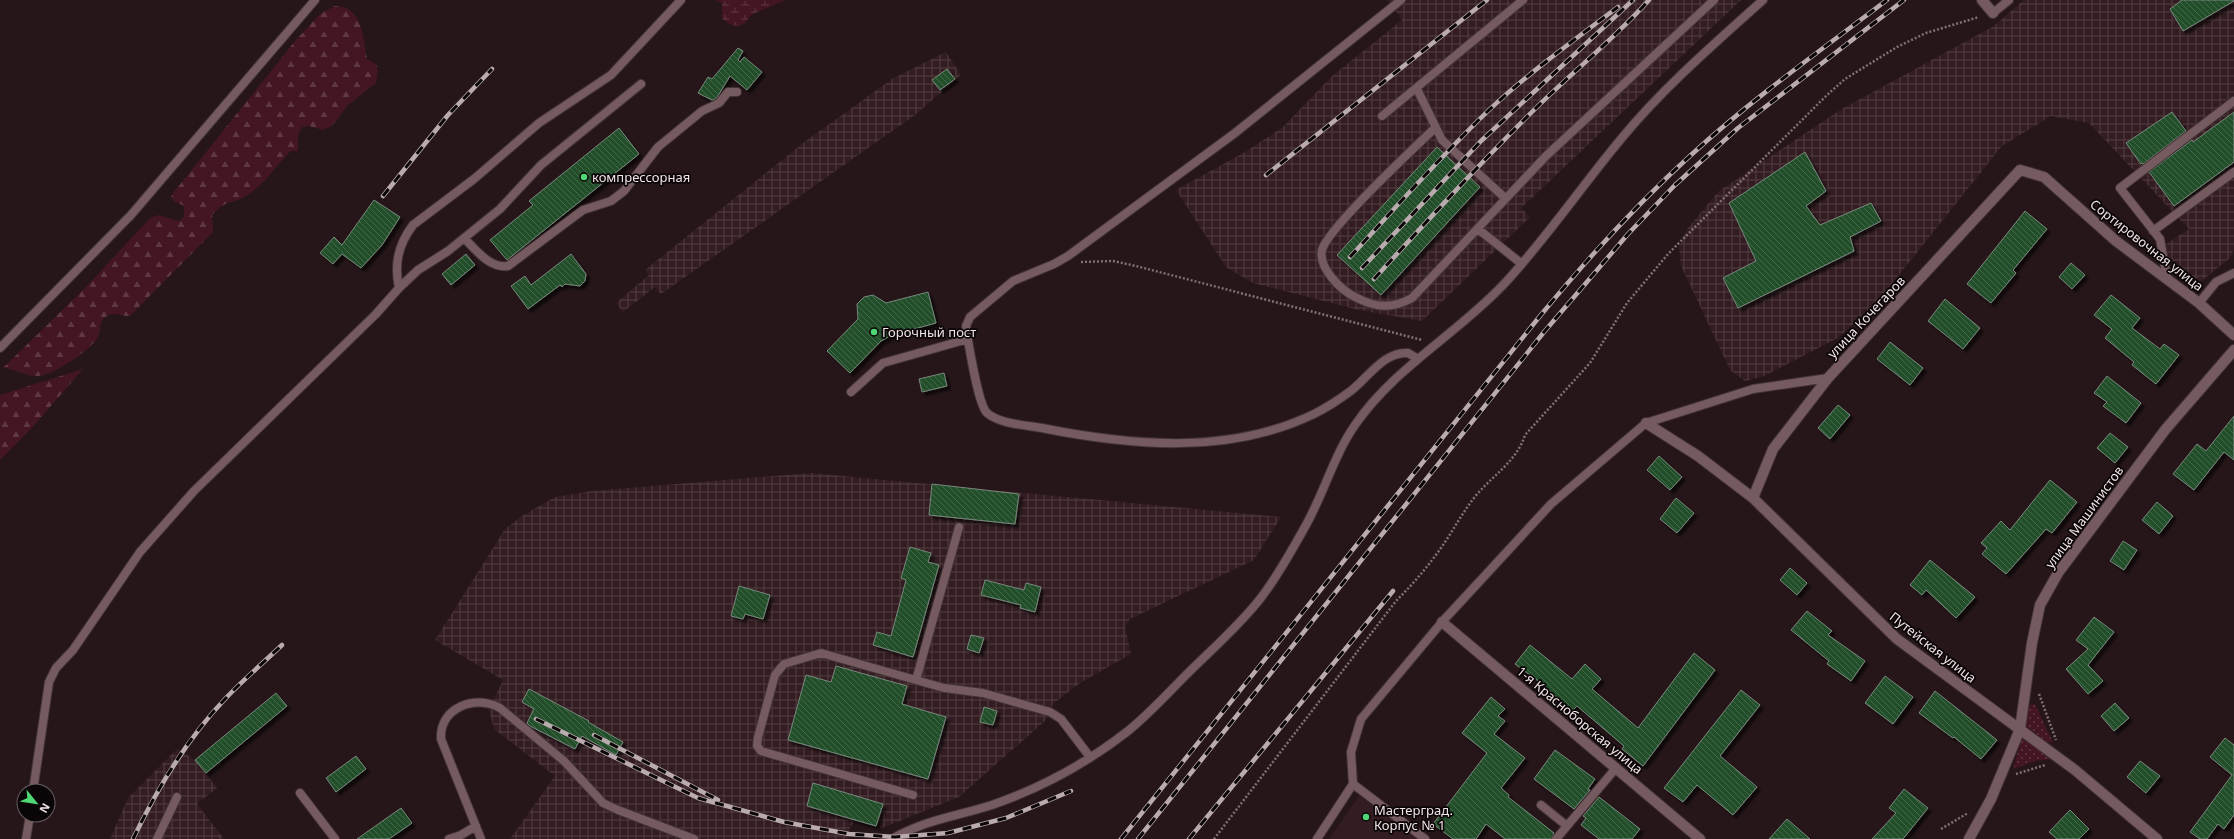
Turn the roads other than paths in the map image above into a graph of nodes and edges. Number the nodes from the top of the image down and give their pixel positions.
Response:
1 (315, 0) edge
2 (681, 0) edge
3 (1401, 0) edge
4 (1523, 0) edge
5 (1714, 0) edge
6 (1763, 0) edge
7 (1982, 0) edge
8 (2009, 0) edge
9 (1993, 13) joint
10 (641, 84) dead end
11 (1417, 89) junction
12 (737, 92) dead end
13 (2234, 101) edge
14 (1382, 116) dead end
15 (1435, 128) junction
16 (2020, 170) joint
17 (2234, 172) edge
18 (1505, 198) junction
19 (1478, 229) junction
20 (2153, 231) junction
21 (464, 238) junction
22 (1522, 264) junction
23 (2234, 274) edge
24 (2167, 278) junction
25 (399, 288) junction
26 (2199, 303) junction
27 (2234, 335) edge
28 (968, 339) junction
29 (0, 348) edge
30 (2234, 350) edge
31 (1418, 359) junction
32 (1828, 378) junction
33 (851, 392) dead end
34 (1646, 423) junction
35 (1753, 498) junction
36 (959, 527) dead end
37 (1442, 622) junction
38 (916, 680) junction
39 (2020, 730) junction
40 (1090, 757) junction
41 (1616, 768) junction
42 (34, 783) edge
43 (1353, 784) junction
44 (300, 793) dead end
45 (913, 795) dead end
46 (177, 797) dead end
47 (1541, 805) dead end
48 (29, 823) edge
49 (476, 826) junction
50 (1567, 826) junction
51 (26, 839) edge
52 (158, 839) edge
53 (335, 839) edge
54 (449, 839) edge
55 (482, 839) edge
56 (694, 839) edge
57 (892, 839) edge
58 (1317, 839) edge
59 (1425, 839) edge
60 (1558, 839) edge
61 (1700, 839) edge
62 (1969, 839) edge
63 (2157, 839) edge

1 - 29 lane
2 - 25 lane
3 - 28 lane
4 - 11 lane
5 - 18 lane
6 - 22 lane
7 - 9 street
8 - 9 lane
10 - 21 lane
11 - 14 lane
11 - 15 lane
12 - 21 lane
13 - 20 lane
15 - 18 lane
15 - 19 lane
16 - 24 street, Сортировочная улица
16 - 32 street, улица Кочегаров
17 - 20 lane
18 - 19 lane
19 - 22 lane
20 - 24 lane
21 - 25 lane
22 - 31 lane
23 - 26 lane
24 - 26 street, Сортировочная улица
25 - 42 lane
26 - 27 street, Сортировочная улица
28 - 31 lane
28 - 33 lane
30 - 39 street, улица Машинистов
31 - 40 lane
32 - 34 lane
32 - 35 street, улица Кочегаров
34 - 35 street, Путейская улица
34 - 37 lane
35 - 39 street, Путейская улица
36 - 38 lane
37 - 41 street, 1-я Красноборская улица
37 - 43 lane
38 - 40 lane
38 - 45 lane
39 - 62 street, улица Машинистов
39 - 63 street, Путейская улица
40 - 57 lane
41 - 50 lane
41 - 61 street, 1-я Красноборская улица
43 - 58 lane
43 - 59 lane
44 - 53 lane
46 - 52 lane
47 - 50 lane
48 - 51 lane
49 - 54 lane
49 - 55 lane
49 - 56 lane
50 - 60 lane

